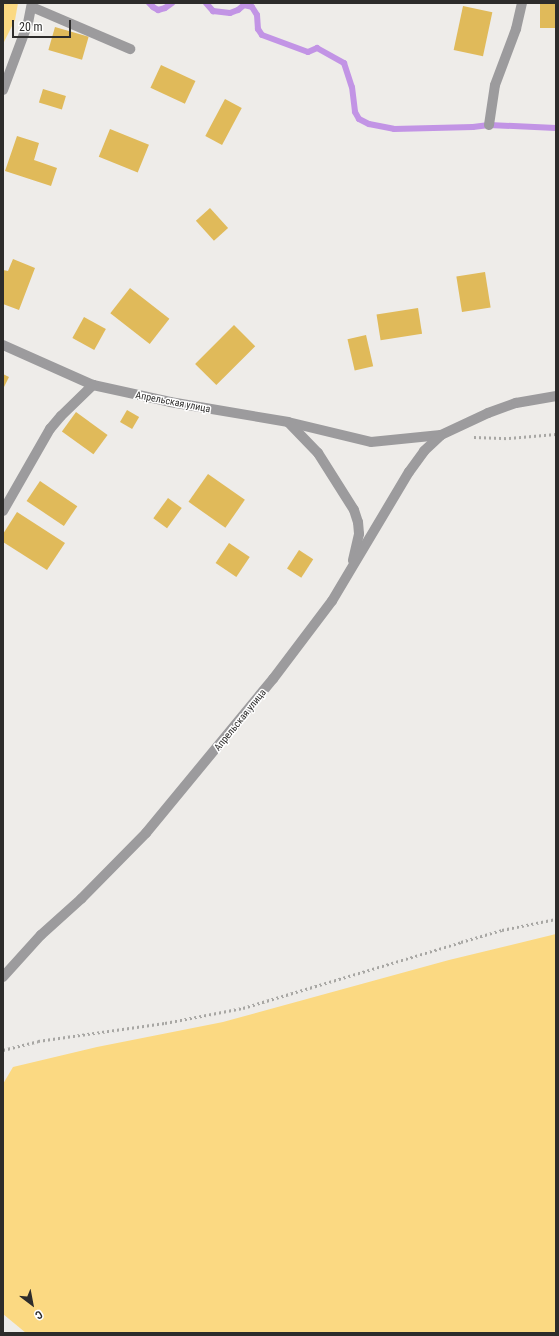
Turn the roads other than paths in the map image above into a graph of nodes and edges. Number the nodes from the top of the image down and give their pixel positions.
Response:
1 (522, 3) edge
2 (32, 5) edge
3 (130, 49) dead end
4 (3, 90) edge
5 (489, 125) dead end
6 (3, 345) edge
7 (93, 385) junction
8 (556, 396) edge
9 (288, 422) junction
10 (441, 435) junction
11 (3, 511) edge
12 (350, 573) junction
13 (3, 977) edge

1 - 5 street
2 - 3 street
2 - 4 street
6 - 7 street, Апрельская улица
7 - 9 street, Апрельская улица
7 - 11 street
8 - 10 street, Апрельская улица
9 - 10 street, Апрельская улица
9 - 12 street
10 - 12 street, Апрельская улица
12 - 13 street, Апрельская улица

